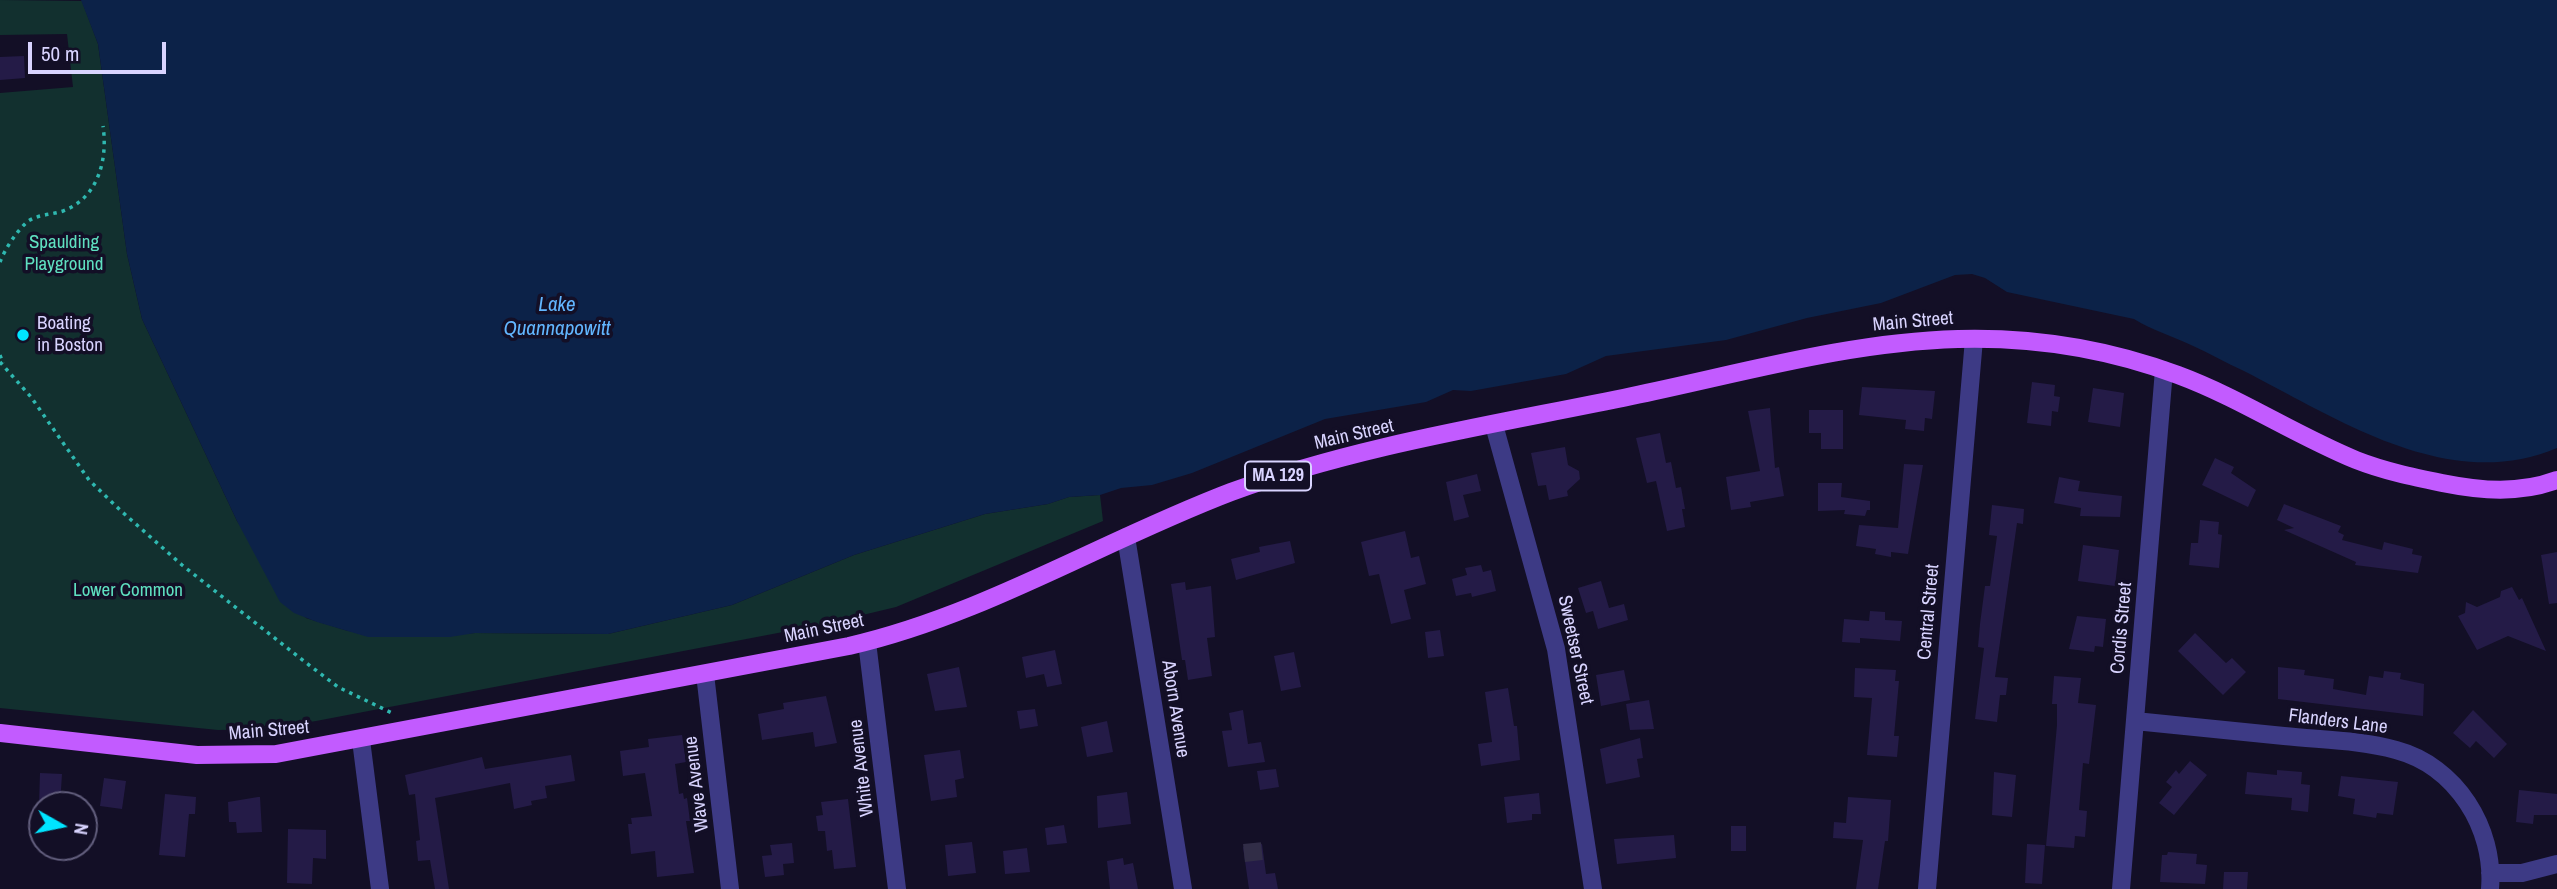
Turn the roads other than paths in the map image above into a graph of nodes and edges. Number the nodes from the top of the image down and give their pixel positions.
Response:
1 (1974, 339) junction
2 (2164, 370) junction
3 (1494, 425) junction
4 (2557, 480) edge
5 (1126, 537) junction
6 (867, 642) junction
7 (705, 674) junction
8 (2135, 721) junction
9 (0, 733) edge
10 (361, 740) junction
11 (2557, 864) edge
12 (2490, 881) edge
13 (380, 889) edge
14 (730, 889) edge
15 (897, 889) edge
16 (1183, 889) edge
17 (1593, 889) edge
18 (1927, 889) edge
19 (2122, 889) edge

1 - 2 main road, Main Street / MA 129
1 - 3 main road, Main Street / MA 129
1 - 18 street, Central Street
2 - 4 main road, Main Street / MA 129
2 - 8 street, Cordis Street
3 - 5 main road, Main Street / MA 129
3 - 17 street, Sweetser Street
5 - 6 main road, Main Street / MA 129
5 - 16 street, Aborn Avenue
6 - 7 main road, Main Street / MA 129
6 - 15 street, White Avenue
7 - 10 main road, Main Street / MA 129
7 - 14 street, Wave Avenue
8 - 12 street, Flanders Lane
8 - 19 street, Cordis Street
9 - 10 main road, Main Street / MA 129
10 - 13 street
11 - 12 street

